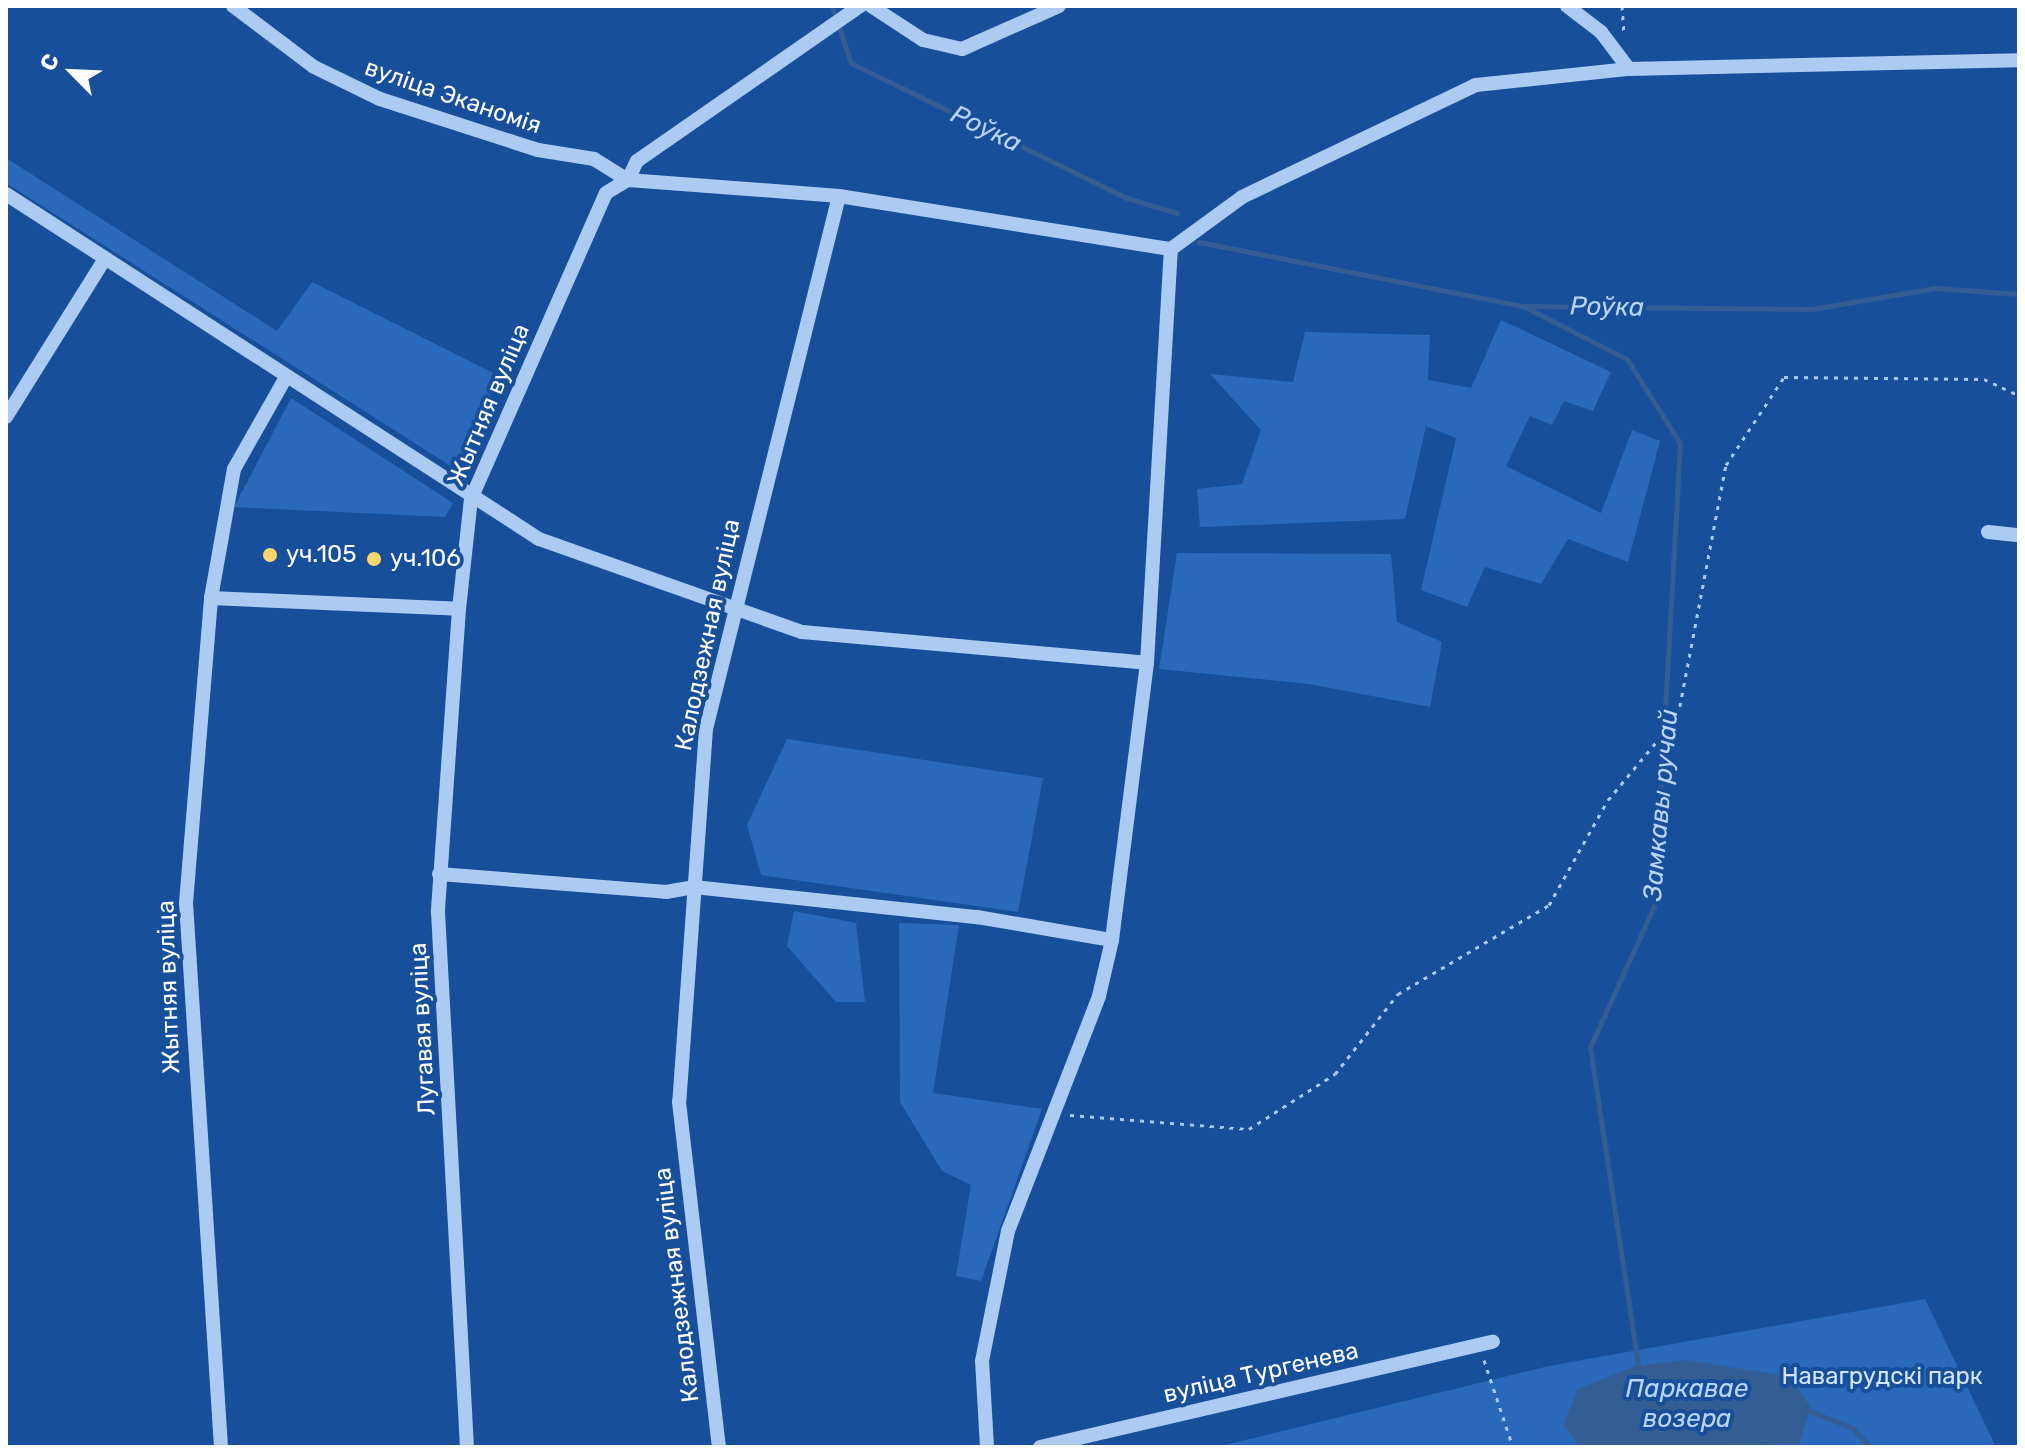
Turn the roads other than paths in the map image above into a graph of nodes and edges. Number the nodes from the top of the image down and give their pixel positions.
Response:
1 (233, 6) edge
2 (860, 6) edge
3 (871, 6) edge
4 (1059, 6) edge
5 (1567, 6) edge
6 (2019, 60) edge
7 (1629, 69) junction
8 (628, 180) junction
9 (6, 194) edge
10 (839, 196) junction
11 (1171, 249) junction
12 (104, 260) junction
13 (285, 379) junction
14 (6, 417) edge
15 (471, 499) junction
16 (1988, 532) dead end
17 (2019, 535) edge
18 (211, 598) junction
19 (459, 609) junction
20 (731, 611) junction
21 (1147, 663) junction
22 (439, 874) junction
23 (694, 887) junction
24 (1112, 940) junction
25 (1486, 1344) road end
26 (221, 1447) edge
27 (467, 1447) edge
28 (719, 1447) edge
29 (987, 1447) edge
30 (1040, 1447) edge

1 - 8 street, вуліца Эканомія
2 - 8 street, Жытняя вуліца
3 - 4 street
5 - 7 street
6 - 7 street
7 - 11 street
8 - 10 street
8 - 15 street, Жытняя вуліца
9 - 12 street
10 - 11 street
10 - 20 street, Калодзежная вуліца
11 - 21 street
12 - 13 street
12 - 14 street
13 - 15 street
13 - 18 street, Жытняя вуліца
15 - 19 street, Жытняя вуліца
15 - 20 street
16 - 17 street
18 - 19 street
18 - 26 street, Жытняя вуліца
19 - 22 street, Лугавая вуліца
20 - 21 street
20 - 23 street, Калодзежная вуліца
21 - 24 street
22 - 23 street
22 - 27 street, Лугавая вуліца
23 - 24 street
23 - 28 street, Калодзежная вуліца
24 - 29 street
25 - 30 street, вуліца Тургенева

